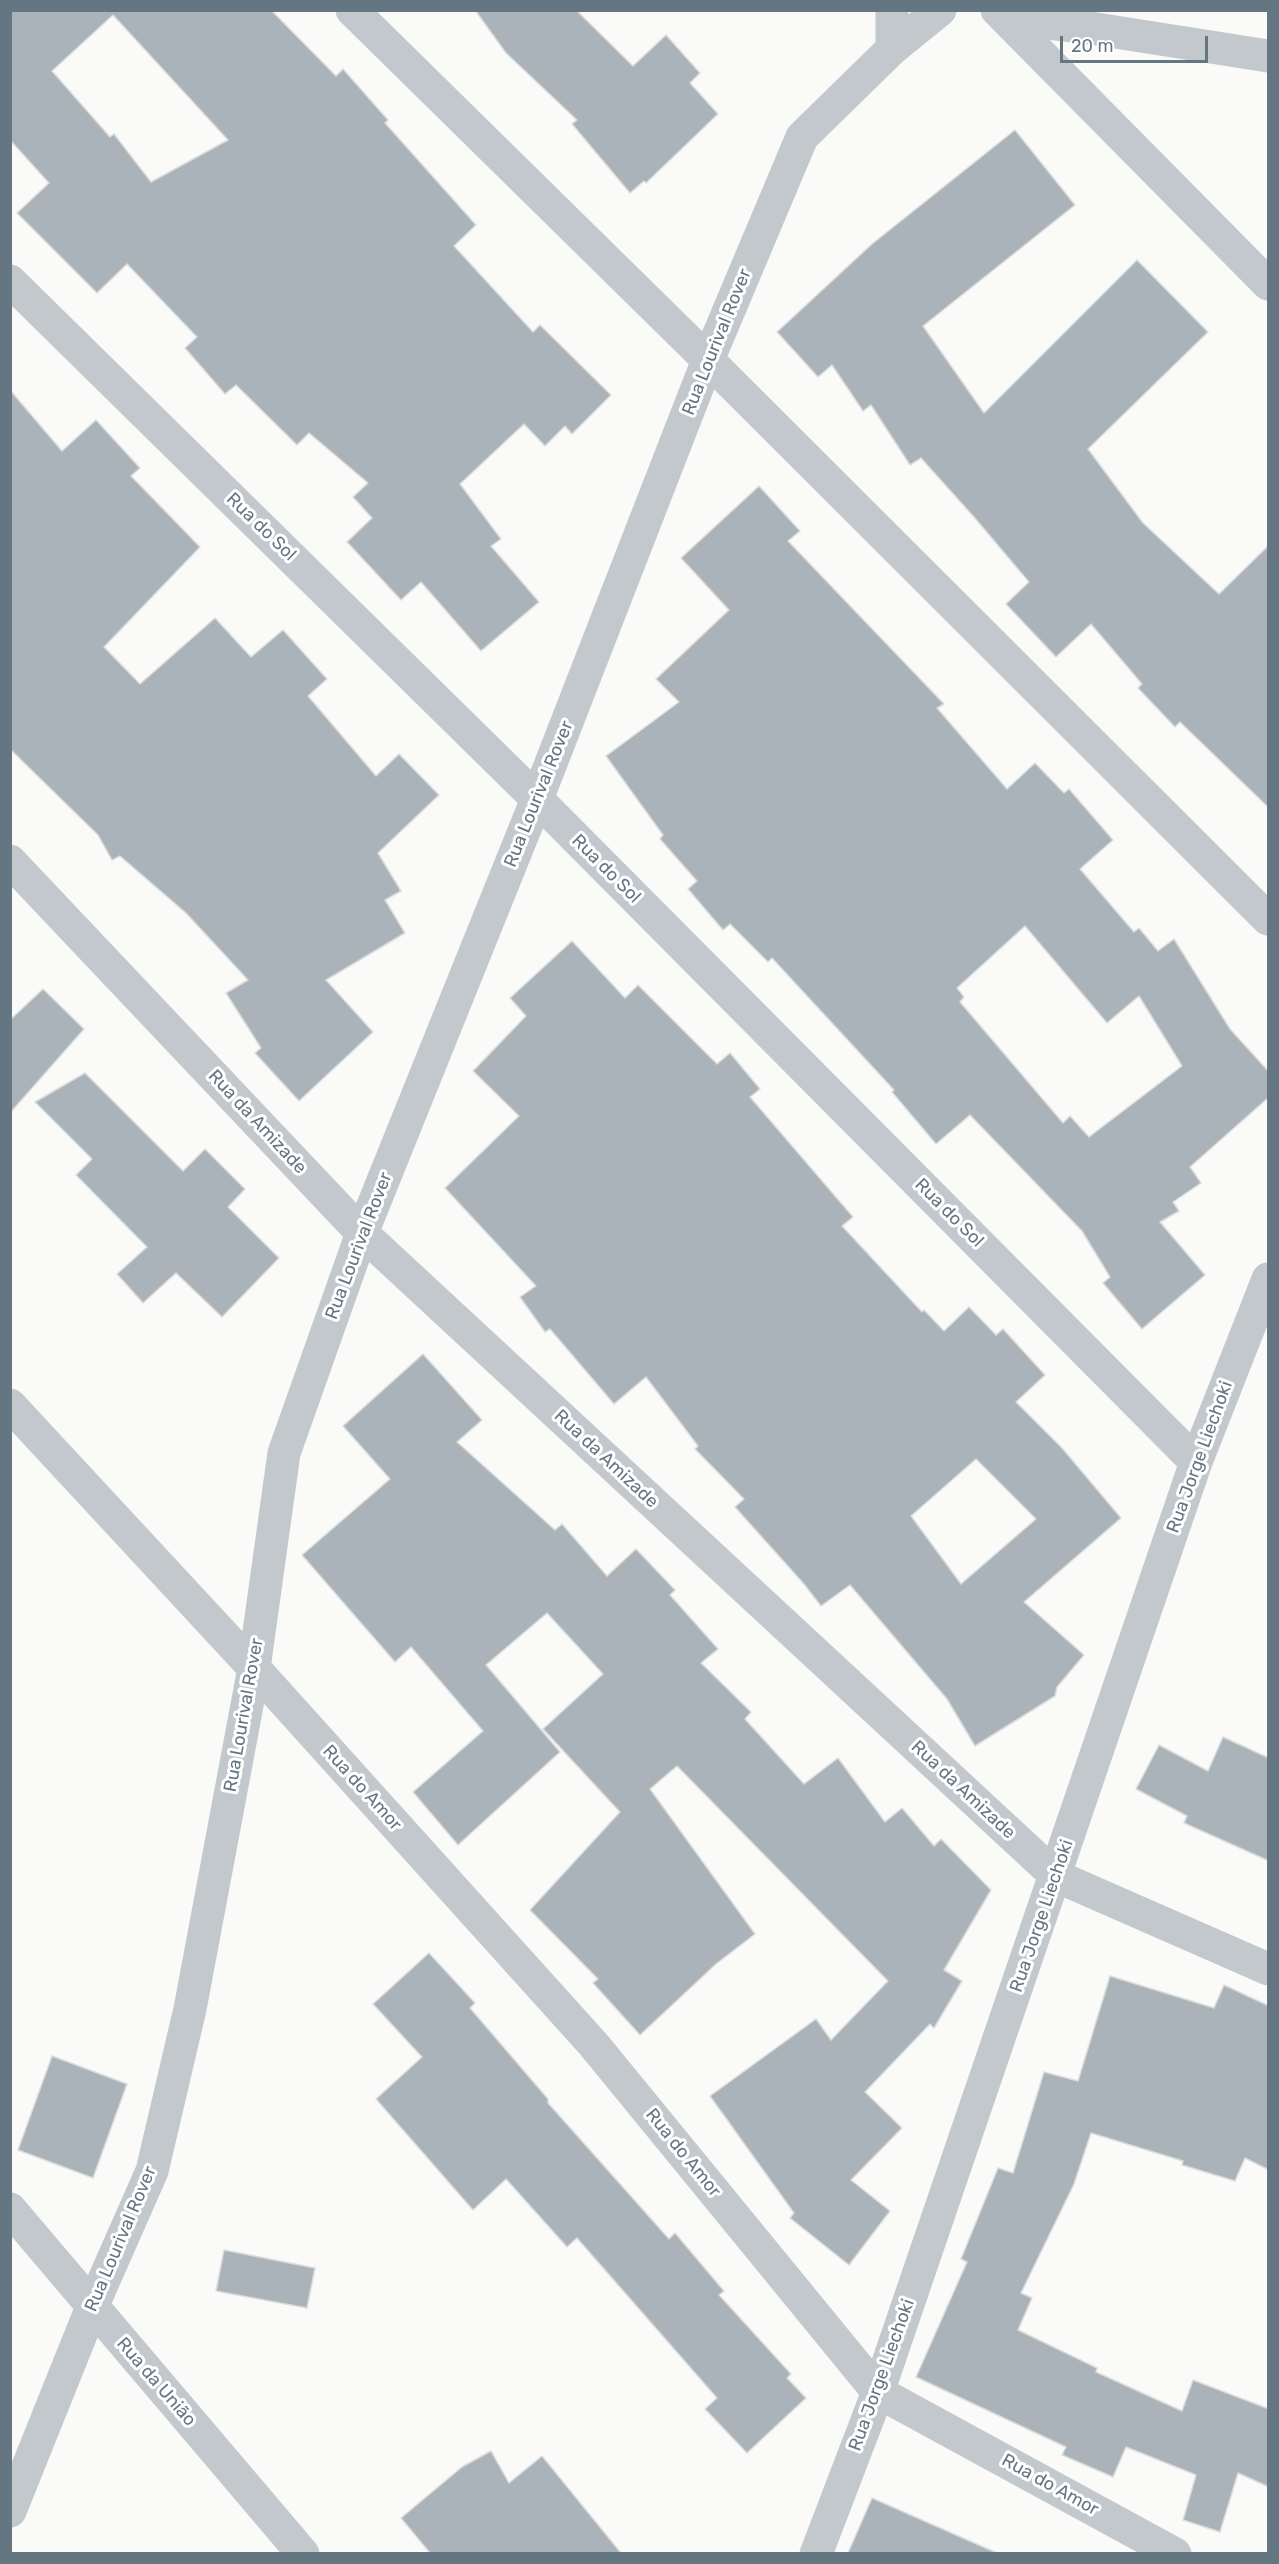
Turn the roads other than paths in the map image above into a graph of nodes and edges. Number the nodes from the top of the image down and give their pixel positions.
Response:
1 (352, 10) edge
2 (892, 10) edge
3 (939, 10) edge
4 (1002, 14) edge
5 (892, 49) junction
6 (1269, 56) edge
7 (10, 281) edge
8 (1269, 284) edge
9 (708, 360) junction
10 (537, 799) junction
11 (10, 861) edge
12 (1269, 919) edge
13 (362, 1233) junction
14 (1267, 1288) edge
15 (10, 1405) edge
16 (1196, 1462) junction
17 (254, 1668) junction
18 (1056, 1876) junction
19 (1269, 1969) edge
20 (10, 2209) edge
21 (92, 2307) junction
22 (878, 2392) junction
23 (10, 2511) edge
24 (303, 2553) edge
25 (816, 2553) edge
26 (1175, 2553) edge

1 - 9 street
2 - 5 street
3 - 5 street, Rua Lourival Rover
4 - 6 street
4 - 8 street
5 - 9 street, Rua Lourival Rover
7 - 10 street, Rua do Sol
9 - 10 street, Rua Lourival Rover
9 - 12 street
10 - 13 street, Rua Lourival Rover
10 - 16 street, Rua do Sol
11 - 13 street, Rua da Amizade
13 - 17 street, Rua Lourival Rover
13 - 18 street, Rua da Amizade
14 - 16 street, Rua Jorge Liechoki
15 - 17 street, Rua do Amor
16 - 18 street, Rua Jorge Liechoki
17 - 21 street, Rua Lourival Rover
17 - 22 street, Rua do Amor
18 - 19 street, Rua da Amizade
18 - 22 street, Rua Jorge Liechoki
20 - 21 street, Rua da União
21 - 23 street, Rua Lourival Rover
21 - 24 street, Rua da União
22 - 25 street, Rua Jorge Liechoki
22 - 26 street, Rua do Amor

